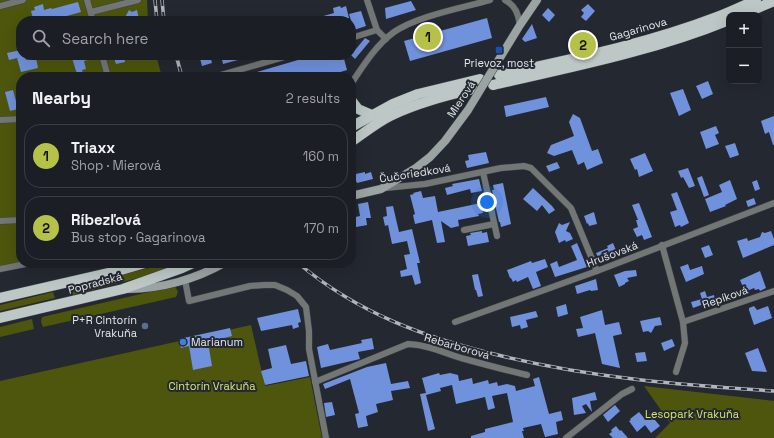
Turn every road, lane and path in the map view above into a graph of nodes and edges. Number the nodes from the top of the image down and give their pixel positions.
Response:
1 (23, 0) edge
2 (87, 0) edge
3 (138, 0) edge
4 (367, 0) edge
5 (490, 0) edge
6 (505, 0) edge
7 (537, 0) edge
8 (756, 0) edge
9 (774, 1) edge
10 (0, 6) edge
11 (91, 12) junction
12 (748, 12) edge
13 (92, 16) edge
14 (726, 21) edge
15 (520, 25) junction
16 (377, 30) junction
17 (356, 36) edge
18 (386, 39) junction
19 (103, 60) edge
20 (274, 60) edge
21 (107, 72) edge
22 (232, 72) edge
23 (499, 75) dead end
24 (356, 77) edge
25 (480, 79) dead end
26 (493, 85) dead end
27 (474, 89) dead end
28 (356, 106) edge
29 (372, 115) junction
30 (16, 119) edge
31 (0, 120) edge
32 (356, 124) edge
33 (356, 139) edge
34 (483, 172) junction
35 (381, 189) junction
36 (356, 195) edge
37 (774, 203) edge
38 (16, 220) edge
39 (0, 221) edge
40 (494, 224) junction
41 (464, 230) dead end
42 (497, 236) dead end
43 (662, 246) junction
44 (16, 266) edge
45 (128, 268) edge
46 (182, 268) edge
47 (213, 268) edge
48 (0, 269) edge
49 (597, 271) junction
50 (185, 280) junction
51 (123, 289) junction
52 (774, 291) edge
53 (0, 298) edge
54 (0, 318) edge
55 (455, 322) dead end
56 (683, 322) junction
57 (676, 372) dead end
58 (527, 375) dead end
59 (316, 382) junction
60 (632, 389) dead end
61 (326, 438) edge
62 (566, 438) edge

1 - 10 street
2 - 11 street
3 - 11 street
4 - 16 street
5 - 18 street
6 - 15 street
7 - 15 street, Mierová
8 - 23 main road, Gagarinova
9 - 12 main road
11 - 13 street
14 - 26 main road, Gagarinova
15 - 35 street, Mierová, bridge
16 - 17 street
16 - 18 street
18 - 24 street
19 - 21 street
20 - 22 street
25 - 29 main road
27 - 33 main road
28 - 29 main road
29 - 32 main road
30 - 31 street
34 - 35 street, Čučoriedková
34 - 40 street
34 - 49 street, Čučoriedková
35 - 36 street, Čučoriedková
37 - 43 street, Hrušovská
38 - 39 street
40 - 41 street
40 - 42 street
43 - 49 street, Hrušovská
43 - 56 street
44 - 48 street
45 - 53 main road, Popradská
46 - 51 main road, Popradská
47 - 50 street
49 - 55 street, Hrušovská
50 - 51 street
50 - 59 street
51 - 54 main road, Popradská
52 - 56 street, Repíková
56 - 57 street
58 - 59 street, Rebarborová
59 - 61 street
60 - 62 street

